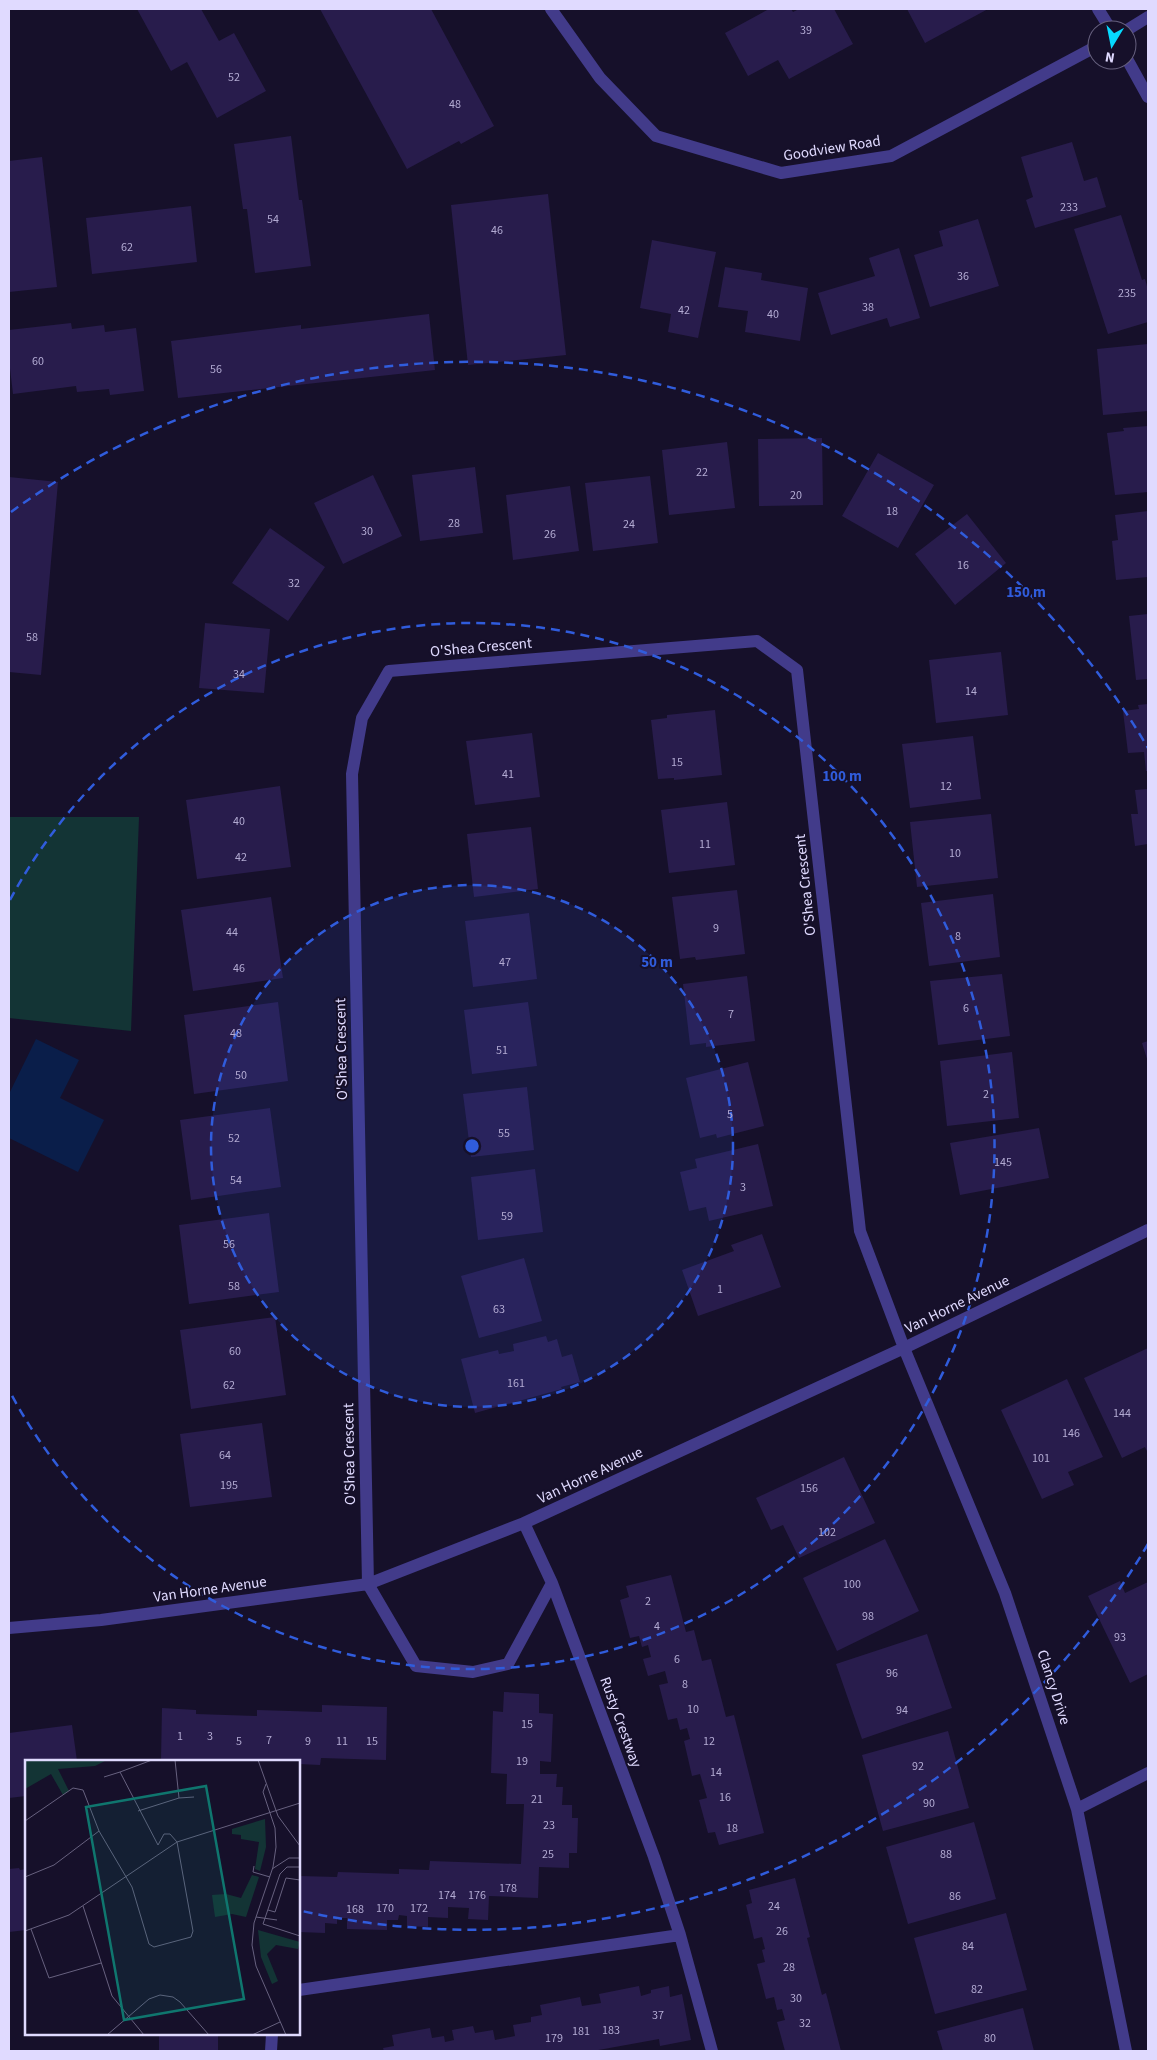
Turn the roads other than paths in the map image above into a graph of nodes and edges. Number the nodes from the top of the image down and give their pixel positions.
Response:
1 (551, 9) edge
2 (1098, 9) edge
3 (1148, 17) edge
4 (1105, 20) edge
5 (1137, 24) edge
6 (1087, 51) edge
7 (1133, 70) edge
8 (1148, 97) edge
9 (1148, 1230) edge
10 (904, 1348) junction
11 (524, 1523) junction
12 (552, 1583) junction
13 (368, 1584) junction
14 (9, 1628) edge
15 (1148, 1773) edge
16 (1077, 1810) junction
17 (680, 1935) junction
18 (300, 1990) edge
19 (272, 2035) edge
20 (271, 2051) edge
21 (712, 2051) edge
22 (1126, 2051) edge

1 - 6 street, Goodview Road
2 - 4 street
3 - 5 street
7 - 8 street
9 - 10 street, Van Horne Avenue
10 - 11 street, Van Horne Avenue
10 - 13 street, O'Shea Crescent
10 - 16 street, Clancy Drive
11 - 12 street, Rusty Crestway
11 - 13 street, Van Horne Avenue
12 - 13 street
12 - 17 street, Rusty Crestway
13 - 14 street, Van Horne Avenue
15 - 16 street
16 - 22 street, Clancy Drive
17 - 18 street
17 - 21 street, Rusty Crestway
19 - 20 street

